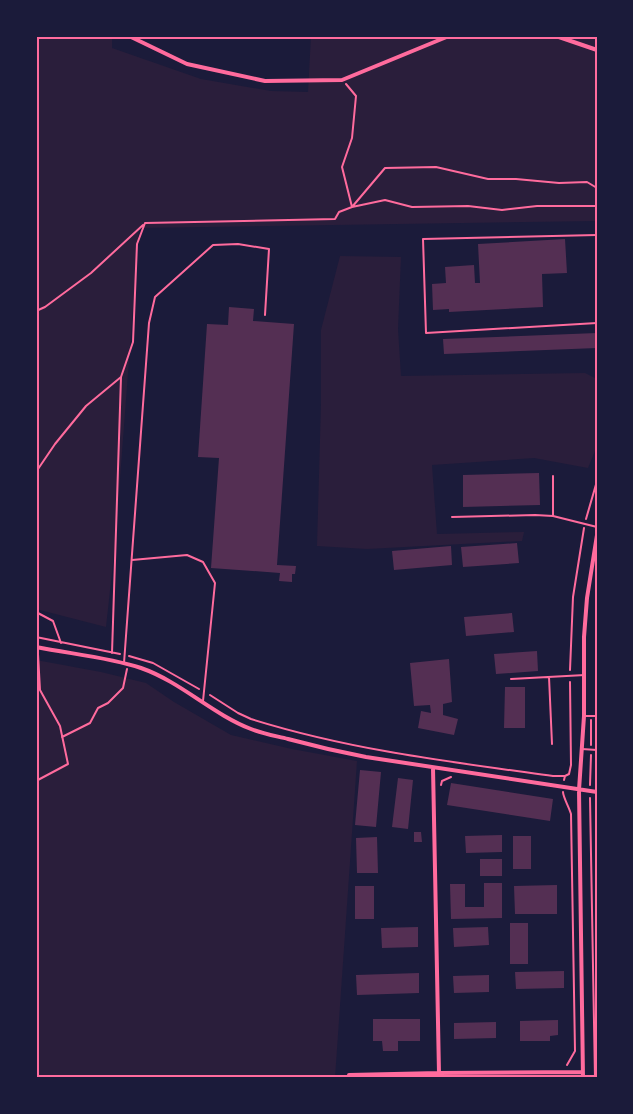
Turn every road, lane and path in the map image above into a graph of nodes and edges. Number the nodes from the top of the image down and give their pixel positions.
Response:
1 (129, 36) edge
2 (449, 36) edge
3 (556, 36) edge
4 (597, 50) edge
5 (342, 80) junction
6 (597, 188) edge
7 (597, 206) edge
8 (352, 207) junction
9 (145, 223) junction
10 (597, 235) edge
11 (36, 310) edge
12 (265, 315) dead end
13 (597, 323) edge
14 (121, 377) junction
15 (36, 472) edge
16 (553, 476) dead end
17 (553, 516) junction
18 (452, 518) dead end
19 (597, 528) edge
20 (597, 536) edge
21 (132, 560) junction
22 (36, 612) edge
23 (36, 637) edge
24 (61, 643) junction
25 (37, 647) edge
26 (112, 653) junction
27 (125, 655) junction
28 (112, 661) junction
29 (126, 664) junction
30 (584, 675) junction
31 (549, 677) junction
32 (511, 680) dead end
33 (204, 691) junction
34 (203, 704) junction
35 (584, 716) junction
36 (591, 716) junction
37 (597, 716) edge
38 (62, 737) junction
39 (552, 744) dead end
40 (582, 749) junction
41 (591, 750) junction
42 (597, 750) edge
43 (433, 768) junction
44 (452, 771) junction
45 (565, 776) dead end
46 (36, 781) edge
47 (440, 787) dead end
48 (580, 790) junction
49 (590, 791) junction
50 (597, 792) edge
51 (582, 1072) junction
52 (439, 1073) junction
53 (349, 1075) dead end
54 (583, 1078) edge
55 (595, 1078) edge

1 - 5 street
2 - 5 street
3 - 4 street
5 - 8 path
6 - 8 path
7 - 8 path
8 - 9 path
9 - 11 path
9 - 14 path
10 - 13 lane
12 - 21 lane
14 - 15 path
14 - 26 path
16 - 17 lane
17 - 18 lane
17 - 19 lane
20 - 30 street
21 - 27 lane
21 - 33 lane
22 - 24 path
23 - 24 path
24 - 26 path
25 - 28 street
25 - 38 path
26 - 27 path
26 - 28 path
27 - 29 lane
27 - 33 path
28 - 29 street
29 - 34 street
29 - 38 path
30 - 31 lane
30 - 35 street
31 - 32 lane
31 - 39 lane
33 - 34 lane
33 - 45 path
34 - 43 street
35 - 36 lane
35 - 40 street
36 - 37 lane
36 - 41 path
38 - 46 path
40 - 41 lane
40 - 48 street
41 - 42 lane
41 - 49 path
43 - 44 street
43 - 52 street
44 - 47 path
44 - 48 street
48 - 49 street
48 - 51 street
49 - 50 street
49 - 55 path
51 - 52 street
51 - 54 street
52 - 53 street

